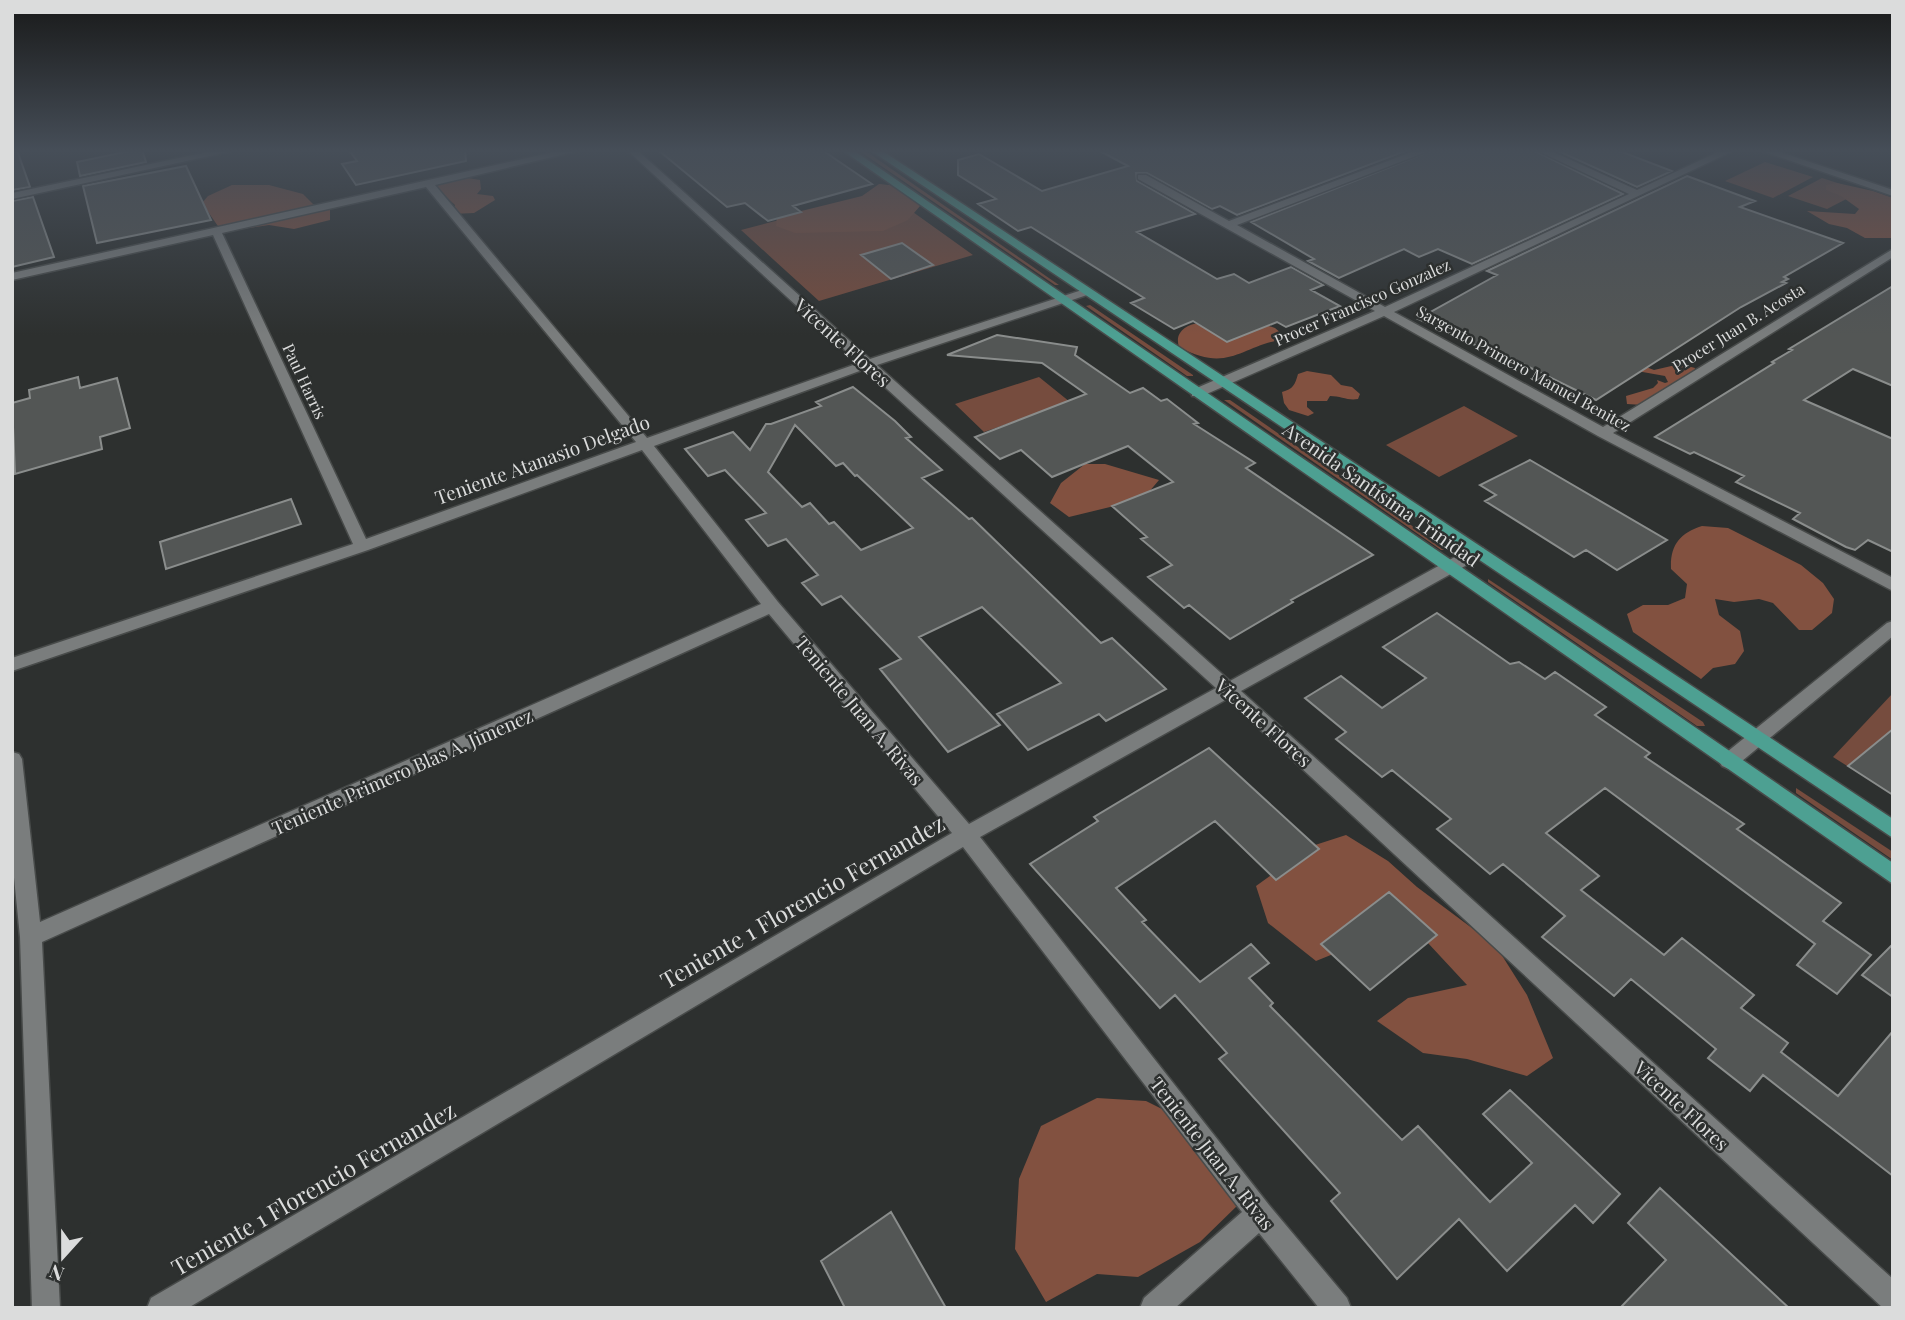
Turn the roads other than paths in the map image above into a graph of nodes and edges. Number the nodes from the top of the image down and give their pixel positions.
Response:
1 (304, 212) edge
2 (452, 212) edge
3 (699, 212) edge
4 (935, 212) edge
5 (966, 212) edge
6 (1204, 212) edge
7 (1264, 212) edge
8 (1599, 212) edge
9 (1228, 225) junction
10 (216, 231) junction
11 (1893, 252) edge
12 (12, 277) edge
13 (1086, 292) junction
14 (1062, 300) junction
15 (1386, 311) junction
16 (867, 364) junction
17 (1220, 381) junction
18 (1197, 393) junction
19 (1603, 433) junction
20 (644, 443) junction
21 (362, 546) junction
22 (1477, 552) junction
23 (1451, 569) junction
24 (1893, 585) edge
25 (772, 606) junction
26 (1893, 627) edge
27 (12, 665) edge
28 (1230, 691) junction
29 (1755, 738) junction
30 (12, 759) edge
31 (1729, 761) junction
32 (1893, 830) edge
33 (966, 835) junction
34 (1893, 875) edge
35 (32, 937) junction
36 (1260, 1214) junction
37 (1893, 1298) edge
38 (46, 1308) edge
39 (161, 1308) edge
40 (1153, 1308) edge
41 (1337, 1308) edge

1 - 10 street
2 - 20 street, Teniente Juan A. Rivas
3 - 16 street, Vicente Flores
4 - 14 main road, Avenida Santísima Trinidad
5 - 13 main road, Avenida Santísima Trinidad
6 - 9 street, Sargento Primero Manuel Benitez
7 - 9 street
8 - 15 street, Procer Francisco Gonzalez
9 - 15 street, Sargento Primero Manuel Benitez
10 - 12 street
10 - 21 street, Paul Harris
11 - 19 street, Procer Juan B. Acosta
13 - 14 street, Teniente Atanasio Delgado
13 - 17 main road, Avenida Santísima Trinidad
14 - 16 street, Teniente Atanasio Delgado
14 - 18 main road, Avenida Santísima Trinidad
15 - 17 street, Procer Francisco Gonzalez
15 - 19 street, Sargento Primero Manuel Benitez
16 - 20 street, Teniente Atanasio Delgado
16 - 28 street, Vicente Flores
17 - 18 street, Procer Francisco Gonzalez
17 - 22 main road, Avenida Santísima Trinidad
18 - 23 main road, Avenida Santísima Trinidad
19 - 24 street, Sargento Primero Manuel Benitez
20 - 21 street, Teniente Atanasio Delgado
20 - 25 street, Teniente Juan A. Rivas
21 - 27 street, Teniente Atanasio Delgado
22 - 23 street, Teniente 1 Florencio Fernandez
22 - 29 main road, Avenida Santísima Trinidad
23 - 28 street, Teniente 1 Florencio Fernandez
23 - 31 main road, Avenida Santísima Trinidad
25 - 33 street, Teniente Juan A. Rivas
25 - 35 street, Teniente Primero Blas A. Jimenez
26 - 29 street
28 - 33 street, Teniente 1 Florencio Fernandez
28 - 37 street, Vicente Flores
29 - 31 street
29 - 32 main road, Avenida Santísima Trinidad
30 - 35 street
31 - 34 main road, Avenida Santísima Trinidad
33 - 36 street, Teniente Juan A. Rivas
33 - 39 street, Teniente 1 Florencio Fernandez
35 - 38 street
36 - 40 street
36 - 41 street, Teniente Juan A. Rivas

